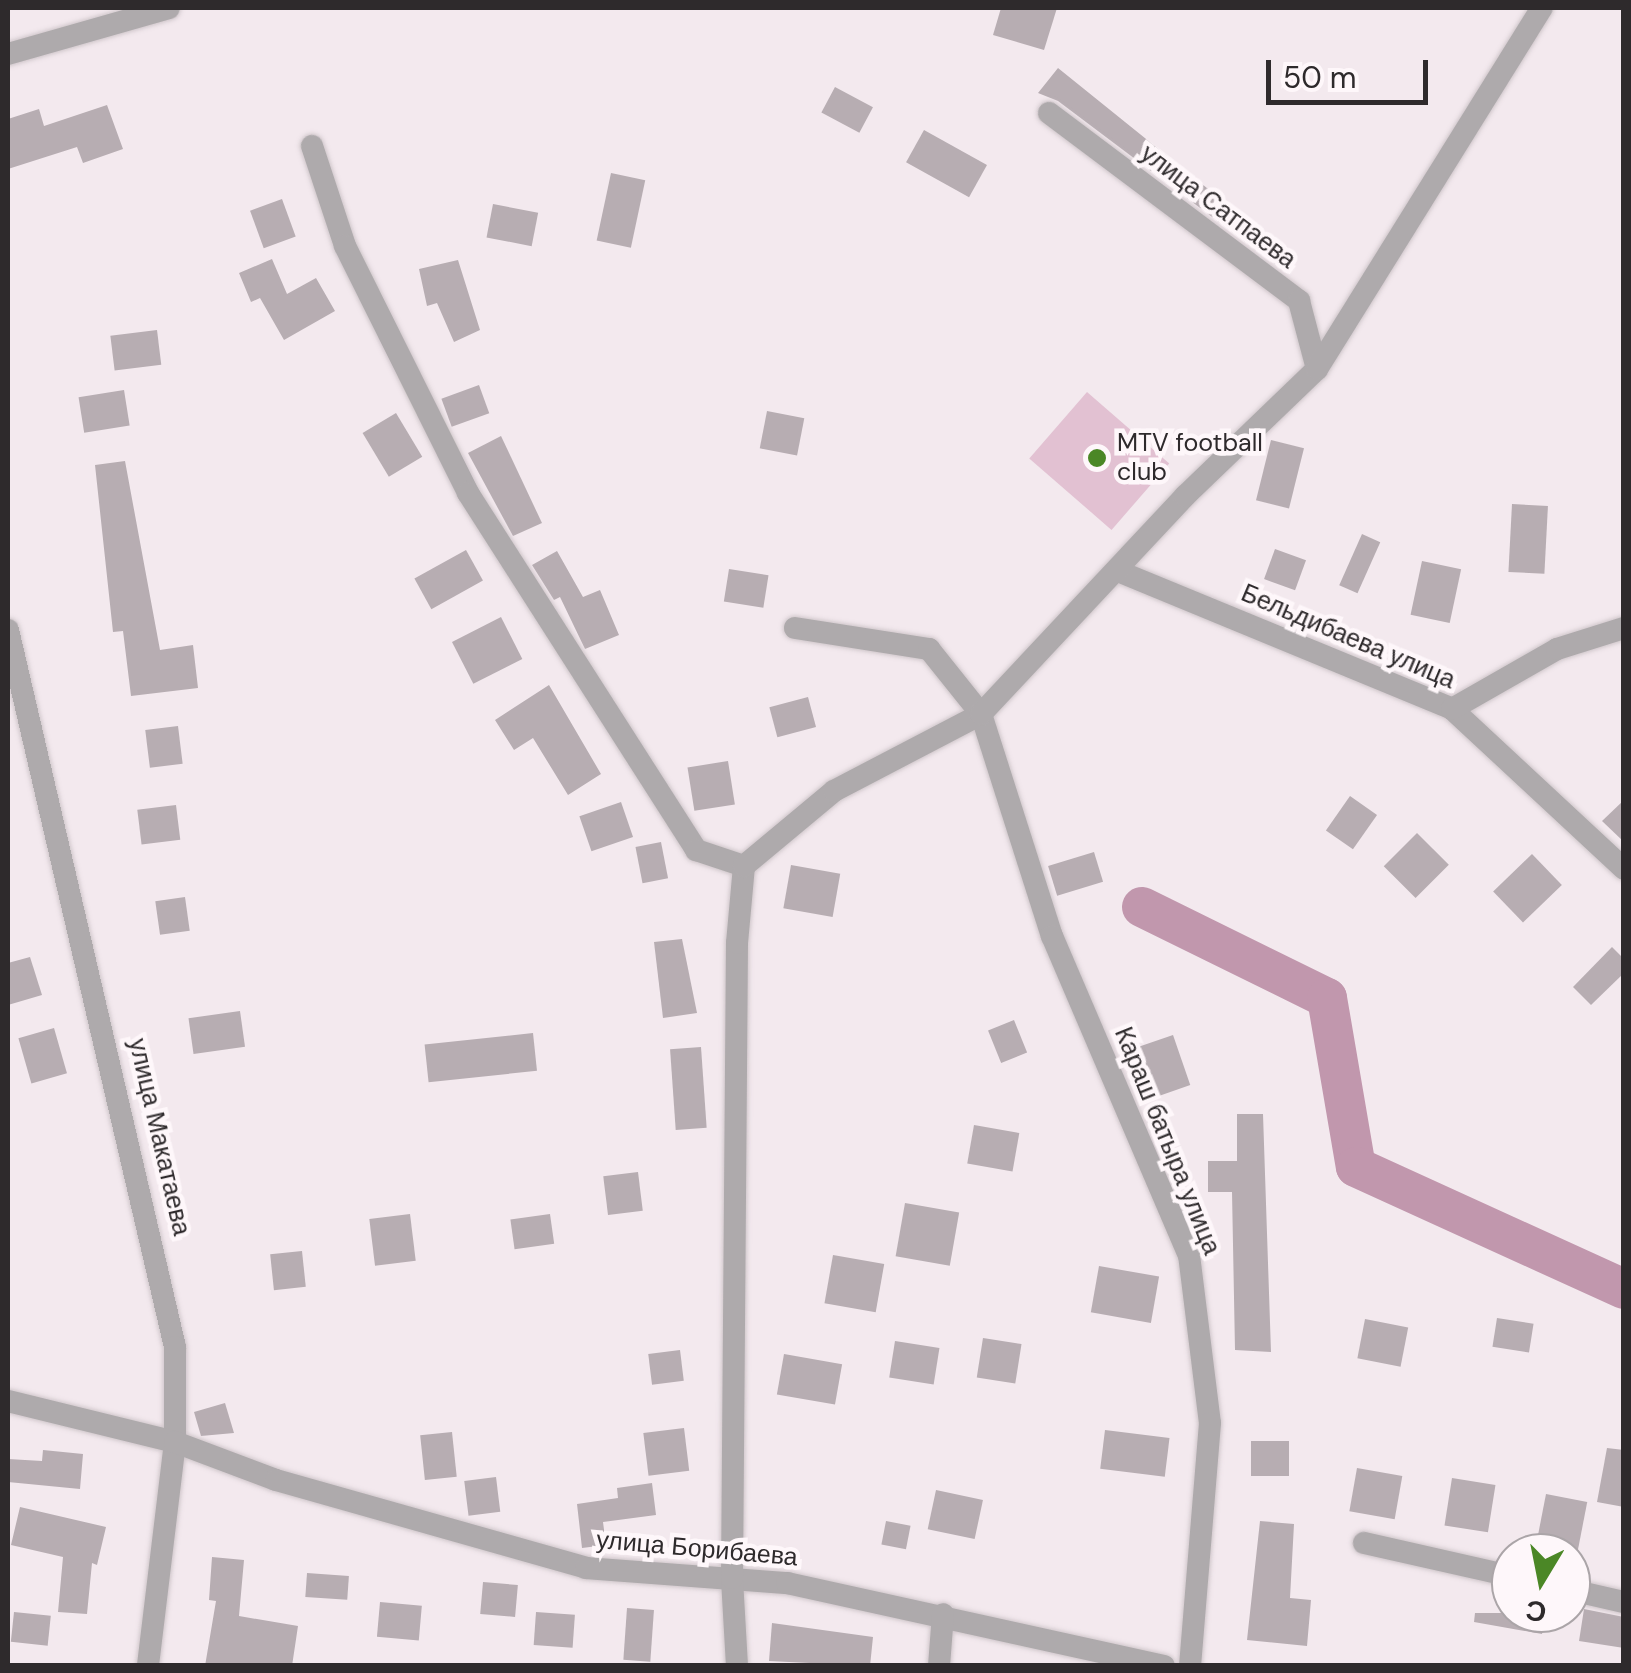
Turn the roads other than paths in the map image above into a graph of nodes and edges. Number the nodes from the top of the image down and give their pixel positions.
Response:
1 (169, 8) edge
2 (1542, 8) edge
3 (8, 54) edge
4 (1049, 113) dead end
5 (312, 146) dead end
6 (1317, 369) junction
7 (1118, 571) junction
8 (794, 628) dead end
9 (1624, 628) edge
10 (9, 641) edge
11 (1452, 709) junction
12 (981, 714) junction
13 (744, 866) junction
14 (1624, 869) edge
15 (8, 1401) edge
16 (175, 1442) junction
17 (1364, 1542) dead end
18 (1491, 1571) edge
19 (732, 1578) junction
20 (1591, 1595) edge
21 (1624, 1602) edge
22 (943, 1614) junction
23 (148, 1666) edge
24 (737, 1666) edge
25 (939, 1666) edge
26 (1164, 1666) edge
27 (1190, 1666) edge

1 - 3 street
2 - 6 street
4 - 6 street, улица Сатпаева
5 - 13 street
6 - 7 street
7 - 11 street, Бельдибаева улица
7 - 12 street
8 - 12 street
9 - 11 street
10 - 16 street, улица Макатаева
11 - 14 street, Бельдибаева улица
12 - 13 street
12 - 27 street, Караш батыра улица
13 - 19 street
15 - 16 street, улица Борибаева
16 - 19 street, улица Борибаева
16 - 23 street, улица Макатаева
17 - 18 street
19 - 22 street, улица Борибаева
19 - 24 street
20 - 21 street
22 - 25 street
22 - 26 street, улица Борибаева

